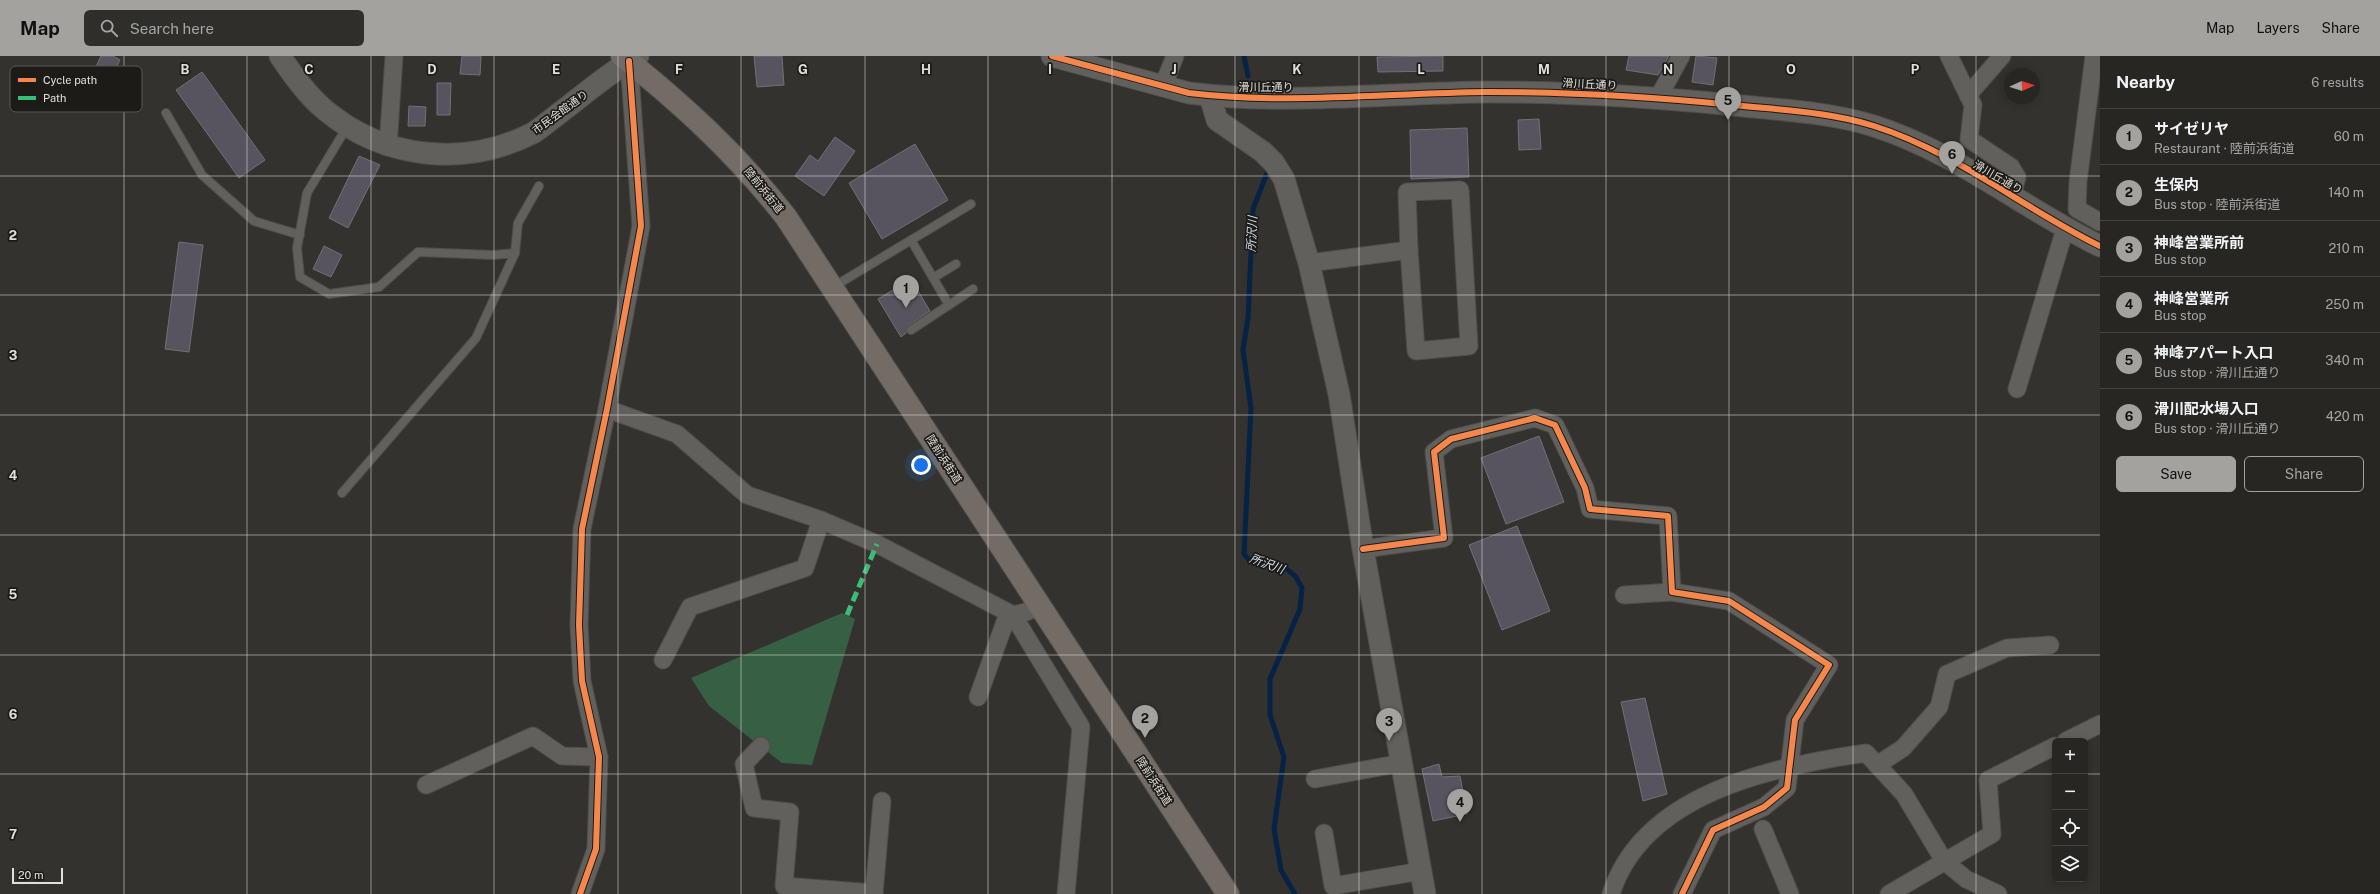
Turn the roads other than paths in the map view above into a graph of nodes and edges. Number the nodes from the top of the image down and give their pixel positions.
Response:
1 (280, 56) edge
2 (394, 56) edge
3 (1052, 56) edge
4 (1175, 56) edge
5 (1682, 56) edge
6 (1949, 56) edge
7 (2002, 56) edge
8 (2094, 56) edge
9 (630, 58) edge
10 (1163, 86) junction
11 (1968, 95) junction
12 (1210, 96) junction
13 (1658, 98) junction
14 (166, 113) dead end
15 (348, 126) junction
16 (388, 146) junction
17 (539, 186) dead end
18 (2012, 196) junction
19 (971, 204) dead end
20 (2100, 222) edge
21 (2066, 229) junction
22 (300, 235) junction
23 (911, 240) junction
24 (2100, 246) edge
25 (1409, 250) junction
26 (515, 253) junction
27 (1309, 263) junction
28 (956, 264) dead end
29 (933, 278) junction
30 (833, 287) junction
31 (973, 289) dead end
32 (949, 305) junction
33 (911, 330) dead end
34 (2017, 389) dead end
35 (607, 409) junction
36 (342, 492) dead end
37 (821, 520) junction
38 (1364, 549) junction
39 (1672, 592) junction
40 (1624, 595) dead end
41 (1040, 606) junction
42 (1012, 615) junction
43 (2050, 645) dead end
44 (663, 660) dead end
45 (978, 697) dead end
46 (2100, 724) edge
47 (2072, 738) edge
48 (761, 746) dead end
49 (2052, 748) edge
50 (598, 757) junction
51 (1402, 763) junction
52 (1878, 765) junction
53 (1790, 766) junction
54 (1314, 779) dead end
55 (426, 785) dead end
56 (882, 801) dead end
57 (1763, 830) dead end
58 (1324, 833) dead end
59 (1944, 860) junction
60 (1421, 870) junction
61 (1895, 893) edge
62 (580, 894) edge
63 (874, 894) edge
64 (1066, 894) edge
65 (1228, 894) edge
66 (1425, 894) edge
67 (1611, 894) edge
68 (1682, 894) edge
69 (1790, 894) edge
70 (1998, 894) edge

1 - 15 street, 市民会館通り
2 - 16 street
3 - 10 street, 滑川丘通り
4 - 10 street
5 - 13 street
6 - 11 street
7 - 11 street
8 - 20 street
9 - 16 street, 市民会館通り
9 - 30 highway, 陸前浜街道
9 - 35 street
10 - 12 street, 滑川丘通り
11 - 18 street
12 - 13 street, 滑川丘通り
12 - 27 street
13 - 18 street, 滑川丘通り
14 - 22 lane
15 - 16 street, 市民会館通り
15 - 22 lane
17 - 26 lane
18 - 21 street, 滑川丘通り
19 - 23 lane
21 - 24 street, 滑川丘通り
21 - 34 street
22 - 26 lane
23 - 29 lane
23 - 30 lane
25 - 25 street
25 - 27 street
26 - 36 lane
27 - 38 street
28 - 29 lane
29 - 32 lane
30 - 41 highway, 陸前浜街道
31 - 32 lane
32 - 33 lane
35 - 37 street
35 - 50 street
37 - 42 street
37 - 44 street
38 - 39 street
38 - 51 street
39 - 40 street
39 - 53 street
41 - 42 street
41 - 65 highway, 陸前浜街道
42 - 45 street
42 - 64 street
43 - 52 street
46 - 47 street
48 - 63 street
49 - 59 street
50 - 55 street
50 - 62 street
51 - 54 street
51 - 60 street
52 - 53 street
52 - 59 street
53 - 67 street
53 - 68 street
56 - 63 street
57 - 69 street
58 - 60 street
59 - 61 street
59 - 70 street
60 - 66 street

